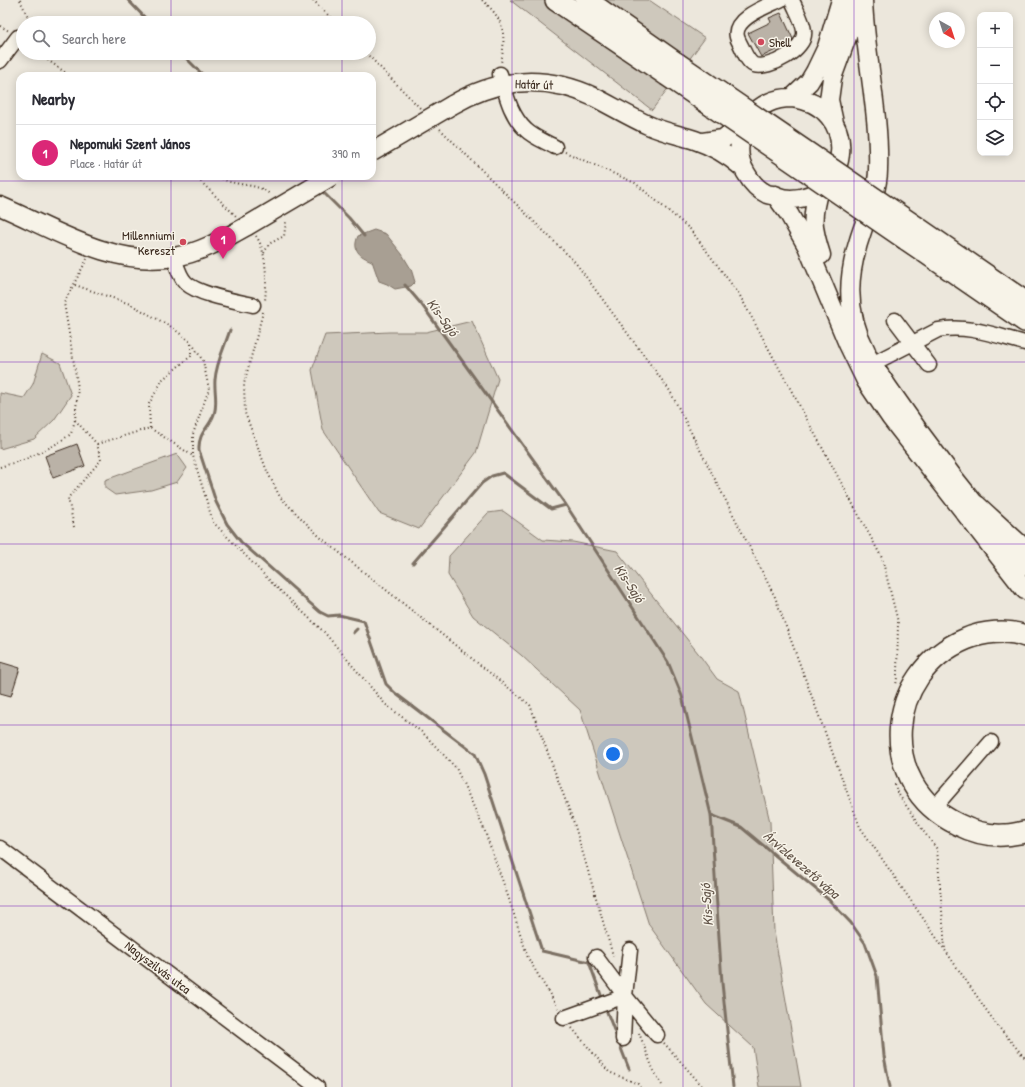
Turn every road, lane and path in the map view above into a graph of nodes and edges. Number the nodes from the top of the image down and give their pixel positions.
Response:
1 (20, 0) edge
2 (313, 0) edge
3 (482, 0) edge
4 (556, 0) edge
5 (586, 0) edge
6 (780, 0) edge
7 (792, 0) edge
8 (841, 0) edge
9 (857, 0) edge
10 (863, 0) edge
11 (28, 16) edge
12 (329, 16) edge
13 (16, 40) edge
14 (48, 60) edge
15 (373, 60) edge
16 (0, 61) edge
17 (672, 69) junction
18 (64, 72) edge
19 (502, 80) junction
20 (792, 98) junction
21 (423, 111) dead end
22 (750, 118) junction
23 (834, 124) junction
24 (440, 128) dead end
25 (702, 142) junction
26 (555, 147) joint
27 (376, 150) edge
28 (742, 167) junction
29 (199, 180) edge
30 (325, 180) edge
31 (819, 189) junction
32 (775, 195) junction
33 (0, 206) edge
34 (242, 226) junction
35 (911, 233) junction
36 (212, 245) junction
37 (94, 248) junction
38 (143, 258) junction
39 (175, 261) junction
40 (75, 285) junction
41 (1025, 302) edge
42 (260, 304) junction
43 (895, 320) dead end
44 (1025, 322) edge
45 (190, 342) junction
46 (912, 343) junction
47 (1025, 343) edge
48 (872, 364) junction
49 (929, 365) dead end
50 (76, 420) junction
51 (150, 428) junction
52 (97, 444) junction
53 (193, 456) junction
54 (0, 467) edge
55 (976, 506) junction
56 (74, 527) dead end
57 (1025, 550) edge
58 (1025, 566) edge
59 (1025, 590) edge
60 (1025, 636) edge
61 (894, 692) dead end
62 (991, 742) dead end
63 (894, 779) dead end
64 (933, 809) junction
65 (1025, 832) edge
66 (0, 848) edge
67 (630, 950) dead end
68 (945, 950) junction
69 (596, 958) dead end
70 (616, 966) dead end
71 (624, 996) junction
72 (564, 1018) junction
73 (639, 1033) dead end
74 (657, 1035) joint
75 (623, 1039) dead end
76 (1025, 1058) edge
77 (317, 1087) edge
78 (640, 1087) edge
79 (663, 1087) edge
80 (703, 1087) edge

1 - 11 path
2 - 12 path
3 - 19 path
4 - 17 highway
5 - 17 highway
6 - 7 street
8 - 20 main road
9 - 23 main road
10 - 48 main road
13 - 16 street
14 - 18 path
15 - 21 path
17 - 35 highway, bridge
19 - 25 main road, Határ út
19 - 26 street
19 - 27 main road, Határ út, bridge
20 - 22 main road
20 - 23 main road
22 - 25 main road
22 - 28 main road
23 - 31 main road
24 - 68 path
25 - 28 main road, Határ út
26 - 61 path
28 - 32 main road
29 - 34 path
30 - 34 main road, bridge
31 - 32 main road
31 - 48 main road
32 - 59 main road
33 - 37 main road
34 - 36 main road
34 - 39 street
34 - 42 path
35 - 41 highway
35 - 44 highway
36 - 38 street
36 - 39 main road
37 - 38 main road
37 - 40 path
38 - 39 main road
39 - 42 street
40 - 45 path
40 - 50 path
42 - 70 path
43 - 46 street
45 - 51 path
45 - 53 path
46 - 47 street
46 - 48 street
46 - 49 street
48 - 55 main road
50 - 52 path
50 - 54 path
51 - 52 path
51 - 53 path
52 - 56 path
53 - 72 path
55 - 57 highway
55 - 58 main road
60 - 64 highway
62 - 64 street
63 - 68 path
64 - 65 highway
66 - 77 street, Nagyszilvás utca
67 - 71 street
68 - 76 path
69 - 71 street
71 - 72 street
71 - 74 street
71 - 75 street
72 - 78 path
73 - 79 path
74 - 80 path

